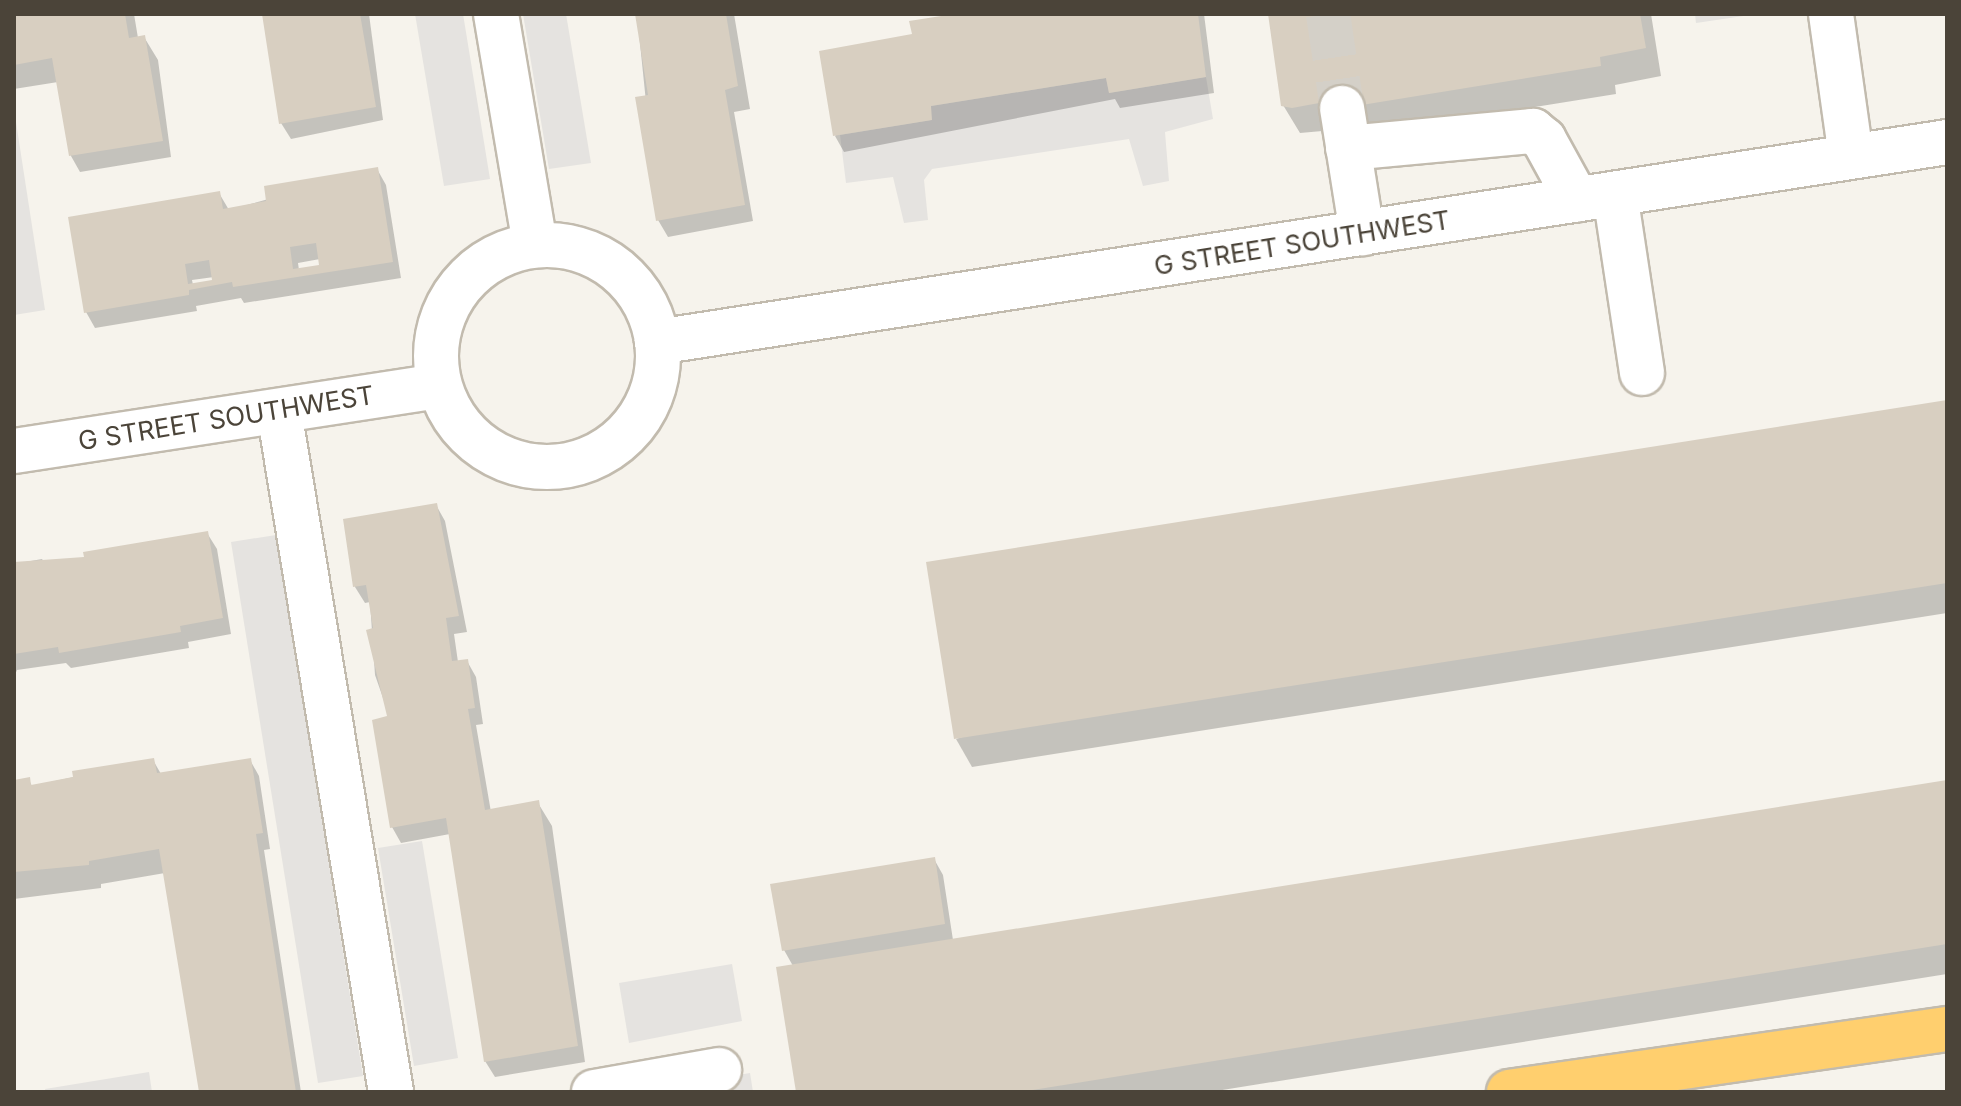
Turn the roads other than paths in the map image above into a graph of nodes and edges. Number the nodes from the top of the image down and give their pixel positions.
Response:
1 (496, 14) edge
2 (1831, 14) edge
3 (1947, 142) edge
4 (1851, 156) junction
5 (1596, 197) junction
6 (1362, 233) junction
7 (535, 245) junction
8 (657, 342) junction
9 (1642, 373) dead end
10 (438, 386) junction
11 (279, 411) junction
12 (14, 451) edge
13 (1947, 1029) edge
14 (719, 1070) dead end
15 (391, 1092) edge
16 (594, 1092) edge
17 (1509, 1092) edge

1 - 7 street
2 - 4 street
3 - 4 street, G STREET SOUTHWEST
4 - 5 street, G STREET SOUTHWEST
5 - 6 street, G STREET SOUTHWEST
5 - 6 street
5 - 9 street
6 - 8 street, G STREET SOUTHWEST
7 - 8 street
7 - 10 street
8 - 10 street
10 - 11 street, G STREET SOUTHWEST
11 - 12 street, G STREET SOUTHWEST
11 - 15 street
13 - 17 highway
14 - 16 street

